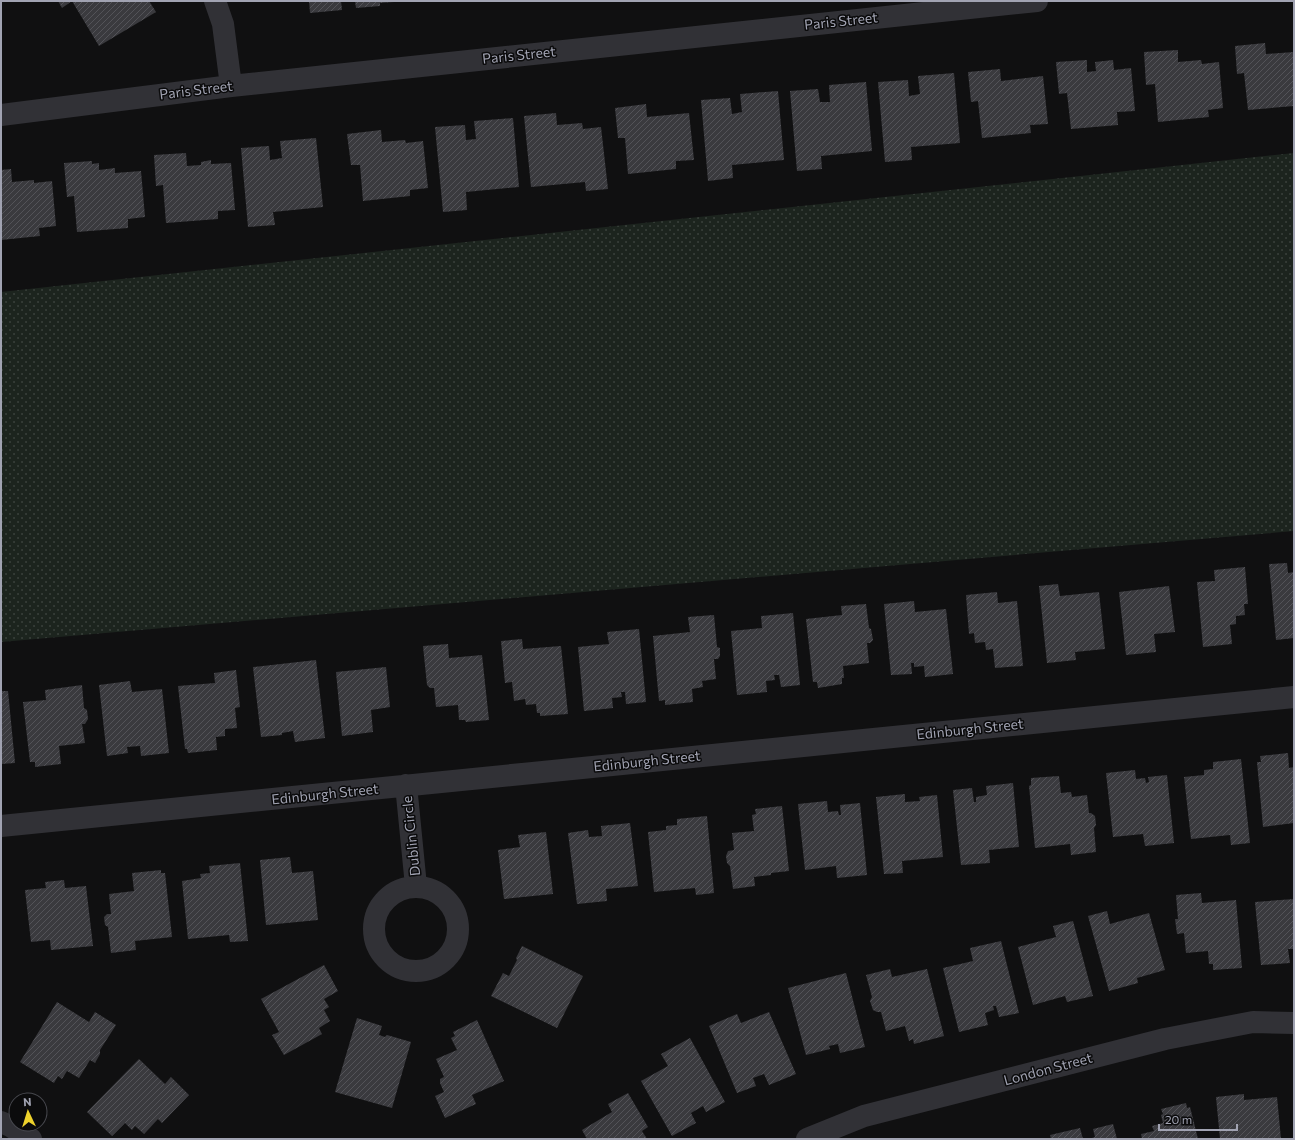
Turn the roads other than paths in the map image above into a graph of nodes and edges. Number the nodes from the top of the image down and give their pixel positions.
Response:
1 (215, 1) edge
2 (1037, 1) edge
3 (931, 6) edge
4 (231, 86) junction
5 (1, 115) edge
6 (1294, 697) edge
7 (406, 786) junction
8 (1, 826) edge
9 (416, 886) dead end
10 (1294, 1023) edge
11 (1, 1122) edge
12 (31, 1139) edge
13 (807, 1139) edge

1 - 4 street
2 - 3 street, Paris Street
3 - 4 street, Paris Street
4 - 5 street, Paris Street
6 - 7 street, Edinburgh Street
7 - 8 street, Edinburgh Street
7 - 9 street, Dublin Circle
10 - 13 street, London Street
11 - 12 street

